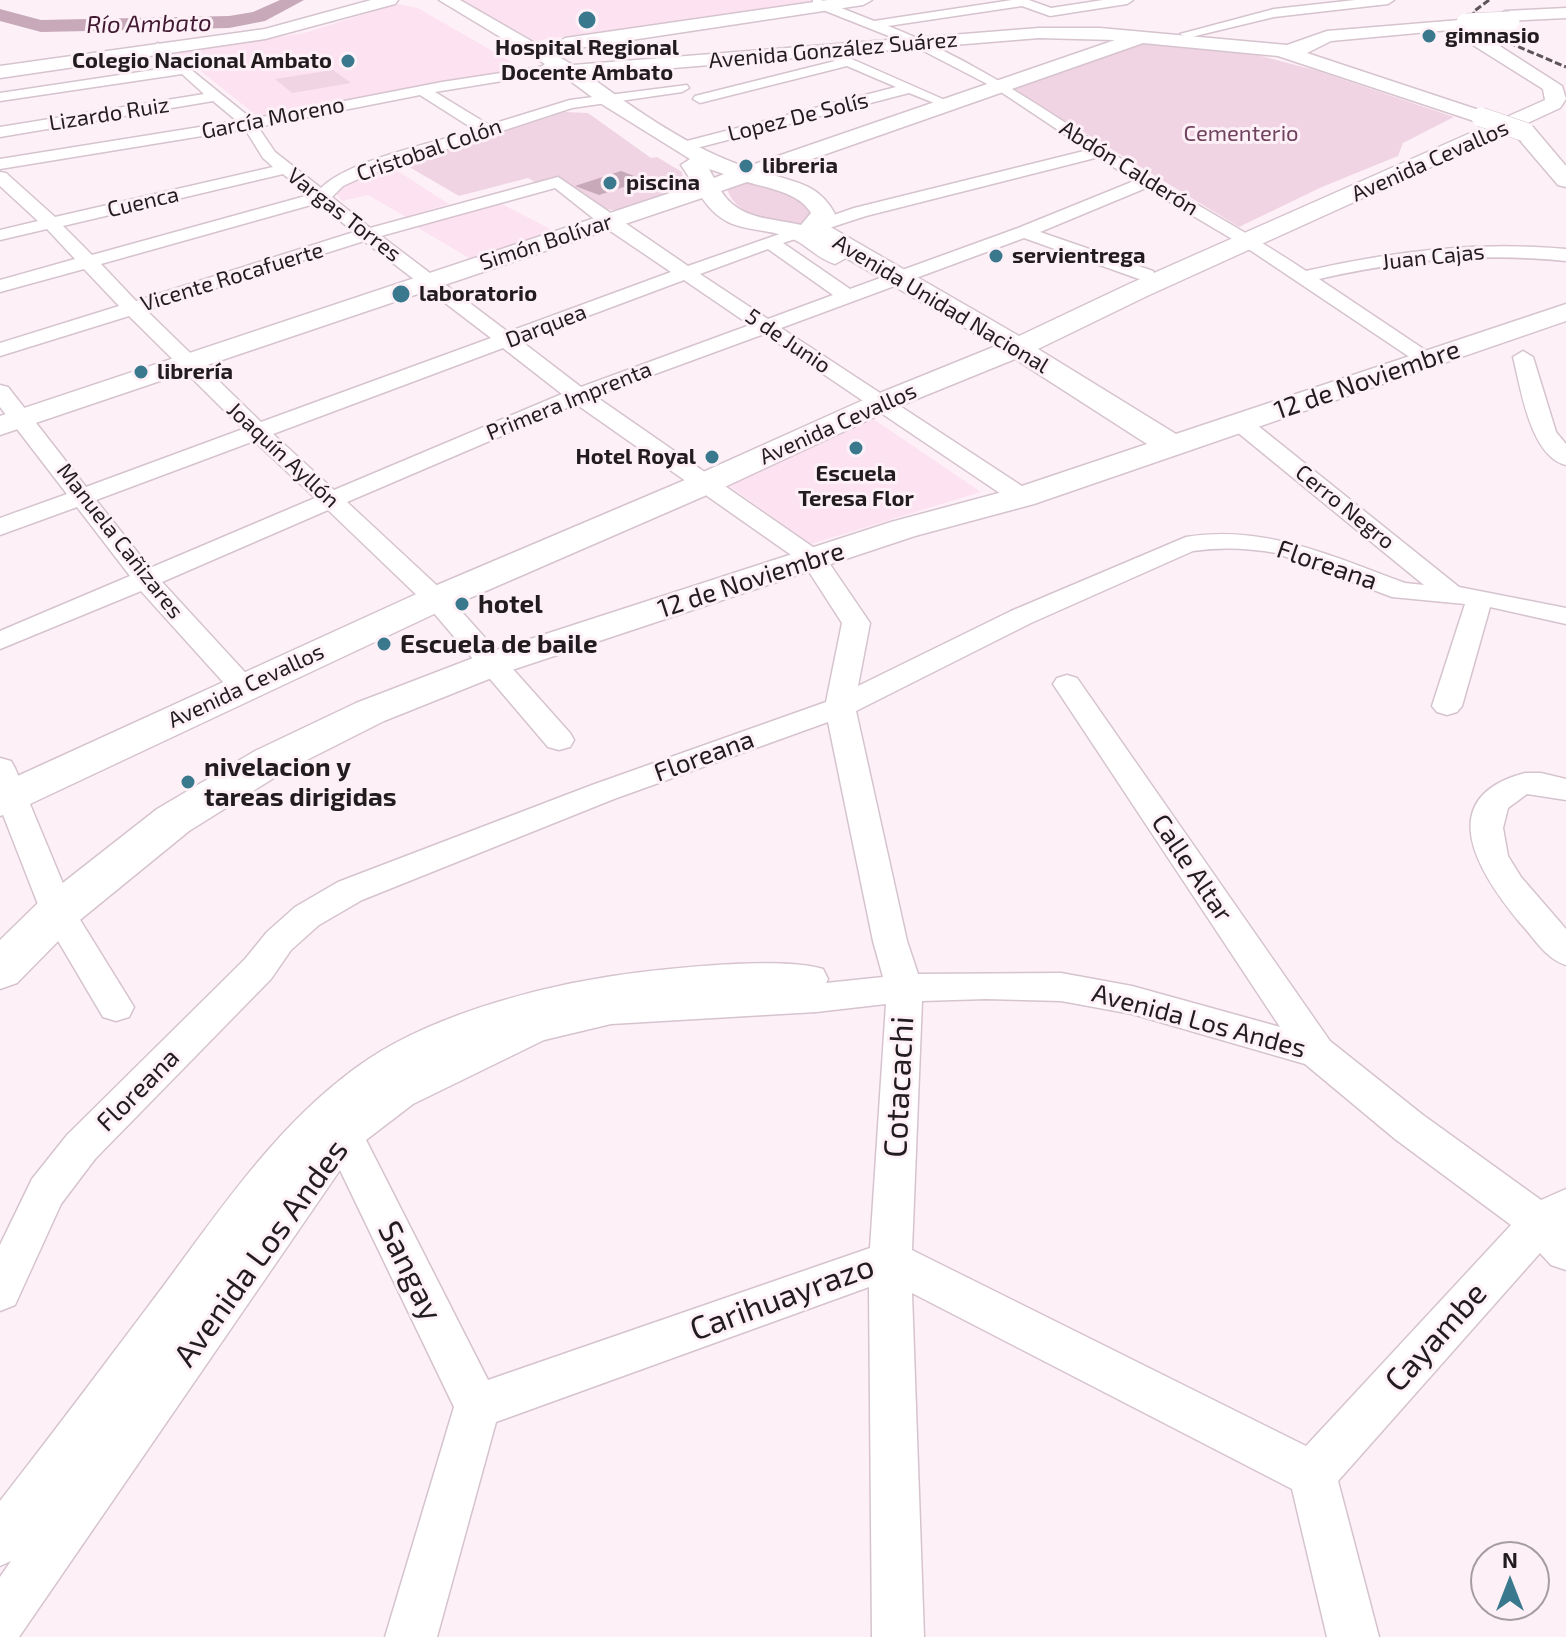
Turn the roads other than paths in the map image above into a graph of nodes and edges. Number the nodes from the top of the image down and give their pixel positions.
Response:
1 (372, 0) edge
2 (389, 0) edge
3 (863, 0) edge
4 (1127, 0) edge
5 (1388, 0) edge
6 (1021, 1) edge
7 (441, 2) edge
8 (825, 3) edge
9 (943, 15) junction
10 (1556, 18) edge
11 (871, 25) junction
12 (1461, 26) junction
13 (976, 27) dead end
14 (1187, 34) junction
15 (1141, 35) junction
16 (913, 41) junction
17 (1273, 44) junction
18 (162, 48) junction
19 (1302, 48) junction
20 (519, 49) junction
21 (820, 49) junction
22 (847, 62) junction
23 (642, 65) junction
24 (1518, 69) junction
25 (0, 70) edge
26 (183, 70) junction
27 (560, 70) junction
28 (1360, 75) junction
29 (1000, 85) junction
30 (682, 88) junction
31 (911, 88) junction
32 (422, 90) junction
33 (217, 96) junction
34 (0, 97) edge
35 (700, 99) junction
36 (1561, 99) edge
37 (598, 100) junction
38 (947, 104) junction
39 (1483, 114) junction
40 (249, 124) junction
41 (486, 130) junction
42 (745, 130) junction
43 (0, 132) edge
44 (1536, 134) junction
45 (685, 146) junction
46 (1101, 152) junction
47 (1422, 156) junction
48 (1566, 156) edge
49 (0, 164) edge
50 (285, 169) junction
51 (743, 174) junction
52 (0, 177) edge
53 (1566, 180) edge
54 (558, 182) joint
55 (1147, 182) junction
56 (706, 187) junction
57 (322, 197) junction
58 (609, 222) junction
59 (51, 223) junction
60 (804, 229) junction
61 (1024, 232) junction
62 (367, 234) junction
63 (0, 235) edge
64 (1244, 239) junction
65 (771, 243) junction
66 (1566, 255) edge
67 (85, 261) junction
68 (688, 274) junction
69 (1146, 275) junction
70 (1301, 278) junction
71 (431, 283) junction
72 (888, 283) junction
73 (0, 286) edge
74 (848, 297) junction
75 (134, 307) junction
76 (1566, 312) edge
77 (766, 327) junction
78 (507, 341) junction
79 (1001, 348) junction
80 (0, 350) edge
81 (1523, 357) dead end
82 (1427, 360) junction
83 (185, 363) junction
84 (0, 392) edge
85 (578, 395) junction
86 (876, 400) junction
87 (1535, 408) junction
88 (1566, 409) edge
89 (12, 422) edge
90 (1239, 422) junction
91 (256, 430) junction
92 (1161, 449) junction
93 (1566, 458) edge
94 (698, 480) junction
95 (83, 495) junction
96 (1022, 497) junction
97 (332, 500) junction
98 (0, 527) edge
99 (814, 559) junction
100 (146, 580) junction
101 (1465, 595) junction
102 (433, 596) junction
103 (1566, 616) edge
104 (0, 641) edge
105 (495, 663) junction
106 (240, 684) junction
107 (1067, 684) dead end
108 (1447, 706) dead end
109 (840, 707) junction
110 (559, 740) dead end
111 (4, 789) edge
112 (1566, 790) edge
113 (58, 912) junction
114 (1566, 952) edge
115 (0, 970) edge
116 (905, 988) junction
117 (116, 1007) dead end
118 (1317, 1052) junction
119 (343, 1135) junction
120 (1557, 1227) edge
121 (890, 1260) junction
122 (0, 1291) edge
123 (477, 1406) junction
124 (1312, 1474) junction
125 (0, 1541) edge
126 (0, 1620) edge
127 (411, 1637) edge
128 (898, 1637) edge
129 (1353, 1637) edge

1 - 18 main road
2 - 18 main road
3 - 8 main road
4 - 6 street
5 - 14 street
6 - 9 street
7 - 20 main road, Avenida Unidad Nacional
8 - 11 street, Abdón Calderón
8 - 20 main road
9 - 11 street
9 - 13 street
10 - 12 main road, bridge
11 - 16 street, Abdón Calderón
12 - 17 main road
12 - 19 main road
12 - 24 main road, Avenida Cevallos
14 - 15 main road, Avenida González Suárez
14 - 17 main road, Avenida González Suárez
15 - 16 main road, Avenida González Suárez
15 - 17 main road, Avenida González Suárez
15 - 29 main road, Simón Bolívar
16 - 21 main road, Avenida González Suárez
16 - 29 street, Abdón Calderón
17 - 19 main road, Avenida González Suárez
17 - 28 main road, Avenida González Suárez
18 - 25 main road
18 - 26 street, Vargas Torres
19 - 28 main road, Avenida González Suárez
20 - 27 main road, Avenida Unidad Nacional
21 - 22 street
21 - 23 main road, Avenida González Suárez
21 - 27 main road, Avenida González Suárez
22 - 31 street
22 - 35 street
23 - 27 main road, Avenida González Suárez
23 - 30 street
24 - 36 main road, Avenida Cevallos
24 - 47 main road, Avenida Cevallos
26 - 33 street, Vargas Torres
26 - 34 street
27 - 32 street, García Moreno
27 - 37 main road, Avenida Unidad Nacional
28 - 39 main road, Avenida González Suárez
29 - 38 main road, Simón Bolívar
29 - 46 street, Abdón Calderón
30 - 35 street
30 - 37 street, Cristobal Colón
31 - 38 street
31 - 42 street, Lopez De Solís
32 - 40 street, García Moreno
32 - 41 street
33 - 40 street, Vargas Torres
33 - 43 street, Lizardo Ruiz
35 - 42 street
36 - 64 main road, Avenida Cevallos
37 - 41 street, Cristobal Colón
37 - 45 main road, Avenida Unidad Nacional
37 - 56 main road, Avenida Unidad Nacional
38 - 51 main road, Simón Bolívar
39 - 44 main road, Avenida González Suárez, bridge
39 - 47 main road
40 - 49 street, García Moreno
40 - 50 street, Vargas Torres
41 - 57 street, Cristobal Colón
42 - 45 street, Lopez De Solís
44 - 48 main road, Avenida González Suárez
44 - 53 main road
45 - 51 main road, Avenida Unidad Nacional
46 - 55 street, Abdón Calderón
46 - 60 street, Darquea
47 - 64 main road, Avenida Cevallos
50 - 57 street, Vargas Torres
50 - 59 street, Cuenca
51 - 56 main road, Simón Bolívar
51 - 60 main road, Avenida Unidad Nacional
52 - 59 street, Joaquín Ayllón
54 - 58 street, 5 de Junio
54 - 62 street, Vicente Rocafuerte
55 - 61 street, Primera Imprenta
55 - 64 street, Abdón Calderón
56 - 58 main road, Simón Bolívar
56 - 60 main road, Avenida Unidad Nacional
57 - 62 street, Vargas Torres
57 - 67 street, Cristobal Colón
58 - 68 street, 5 de Junio
58 - 71 main road, Simón Bolívar
59 - 63 street, Cuenca
59 - 67 street, Joaquín Ayllón
60 - 65 street, Darquea
60 - 72 main road, Avenida Unidad Nacional
61 - 69 street
61 - 72 street, Primera Imprenta
62 - 71 street, Vargas Torres
62 - 75 street, Vicente Rocafuerte
64 - 69 main road, Avenida Cevallos
64 - 70 street, Abdón Calderón
64 - 79 main road, Avenida Cevallos
65 - 68 street, Darquea
65 - 74 street
66 - 70 street, Juan Cajas
67 - 73 street, Cristobal Colón
67 - 75 street, Joaquín Ayllón
68 - 77 street, 5 de Junio
68 - 78 street, Darquea
69 - 79 main road, Avenida Cevallos
70 - 82 street, Abdón Calderón
71 - 78 street, Vargas Torres
71 - 83 main road, Simón Bolívar
72 - 74 street, Primera Imprenta
72 - 79 main road, Avenida Unidad Nacional
74 - 77 street, Primera Imprenta
75 - 80 street, Vicente Rocafuerte
75 - 83 street, Joaquín Ayllón
76 - 82 main road, 12 de Noviembre
77 - 85 street, Primera Imprenta
77 - 86 street, 5 de Junio
78 - 85 street, Vargas Torres
78 - 91 street, Darquea
79 - 86 main road, Avenida Cevallos
79 - 92 main road, Avenida Unidad Nacional
81 - 87 street
82 - 90 main road, 12 de Noviembre
83 - 89 main road, Simón Bolívar
83 - 91 street, Joaquín Ayllón
84 - 89 street, Manuela Cañizares
85 - 94 street, Vargas Torres
85 - 97 street, Primera Imprenta
86 - 94 main road, Avenida Cevallos
86 - 96 street, 5 de Junio
87 - 88 street
87 - 93 street
89 - 95 street, Manuela Cañizares
90 - 92 main road, 12 de Noviembre
90 - 101 street, Cerro Negro
91 - 95 street, Darquea
91 - 97 street, Joaquín Ayllón
92 - 96 main road, 12 de Noviembre
94 - 99 street, Vargas Torres
94 - 102 main road, Avenida Cevallos
95 - 98 street, Darquea
95 - 100 street, Manuela Cañizares
96 - 99 main road, 12 de Noviembre
97 - 100 street, Primera Imprenta
97 - 102 street, Joaquín Ayllón
99 - 105 main road, 12 de Noviembre
99 - 109 street, Cotacachi
100 - 104 street, Primera Imprenta
100 - 106 street, Manuela Cañizares
101 - 103 street, Floreana
101 - 108 street
101 - 109 street, Floreana
102 - 105 street, Joaquín Ayllón
102 - 106 main road, Avenida Cevallos
105 - 110 street, Joaquín Ayllón
105 - 113 main road, 12 de Noviembre
106 - 111 main road, Avenida Cevallos
107 - 118 street, Calle Altar
109 - 116 street, Cotacachi
109 - 122 street, Floreana
111 - 113 street
112 - 114 street
113 - 115 main road, 12 de Noviembre
113 - 117 street
116 - 118 street, Avenida Los Andes
116 - 119 street, Avenida Los Andes
116 - 121 street, Cotacachi
116 - 125 street, Avenida Los Andes
118 - 120 street, Avenida Los Andes
119 - 123 street, Sangay
119 - 126 street, Avenida Los Andes
120 - 124 street, Cayambe
121 - 123 street, Carihuayrazo
121 - 124 street, Carihuayrazo
121 - 128 street, Cotacachi
123 - 127 street
124 - 129 street

